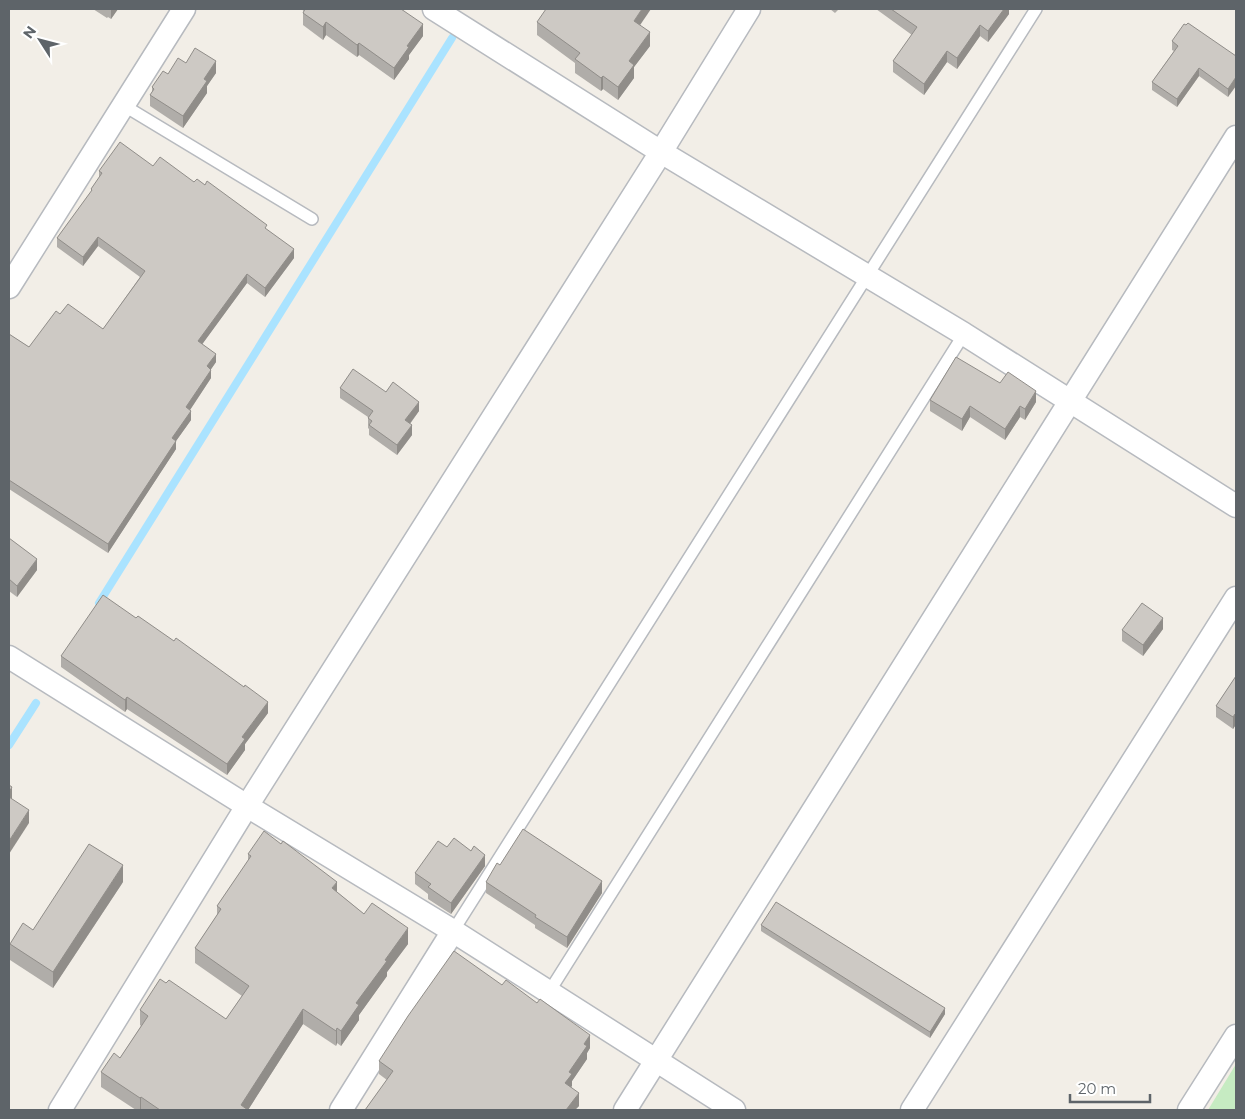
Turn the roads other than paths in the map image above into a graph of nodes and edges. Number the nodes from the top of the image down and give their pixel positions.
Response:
1 (184, 9) edge
2 (434, 9) edge
3 (749, 9) edge
4 (1036, 9) edge
5 (124, 105) junction
6 (1236, 137) edge
7 (661, 152) junction
8 (312, 220) dead end
9 (866, 276) junction
10 (9, 287) edge
11 (964, 334) junction
12 (1070, 402) junction
13 (1236, 506) edge
14 (1236, 598) edge
15 (9, 657) edge
16 (247, 806) junction
17 (453, 931) junction
18 (549, 992) junction
19 (1236, 1036) edge
20 (657, 1060) junction
21 (60, 1110) edge
22 (341, 1110) edge
23 (625, 1110) edge
24 (734, 1110) edge
25 (912, 1110) edge
26 (1189, 1110) edge

1 - 5 street
2 - 7 street
3 - 7 street
4 - 9 lane
5 - 8 lane
5 - 10 street
6 - 12 street
7 - 9 street
7 - 16 street
9 - 11 street
9 - 17 lane
11 - 12 street
11 - 18 lane
12 - 13 street
12 - 20 street
14 - 25 street
15 - 16 street
16 - 17 street
16 - 21 street
17 - 18 street
17 - 22 street
18 - 20 street
19 - 26 street
20 - 23 street
20 - 24 street

